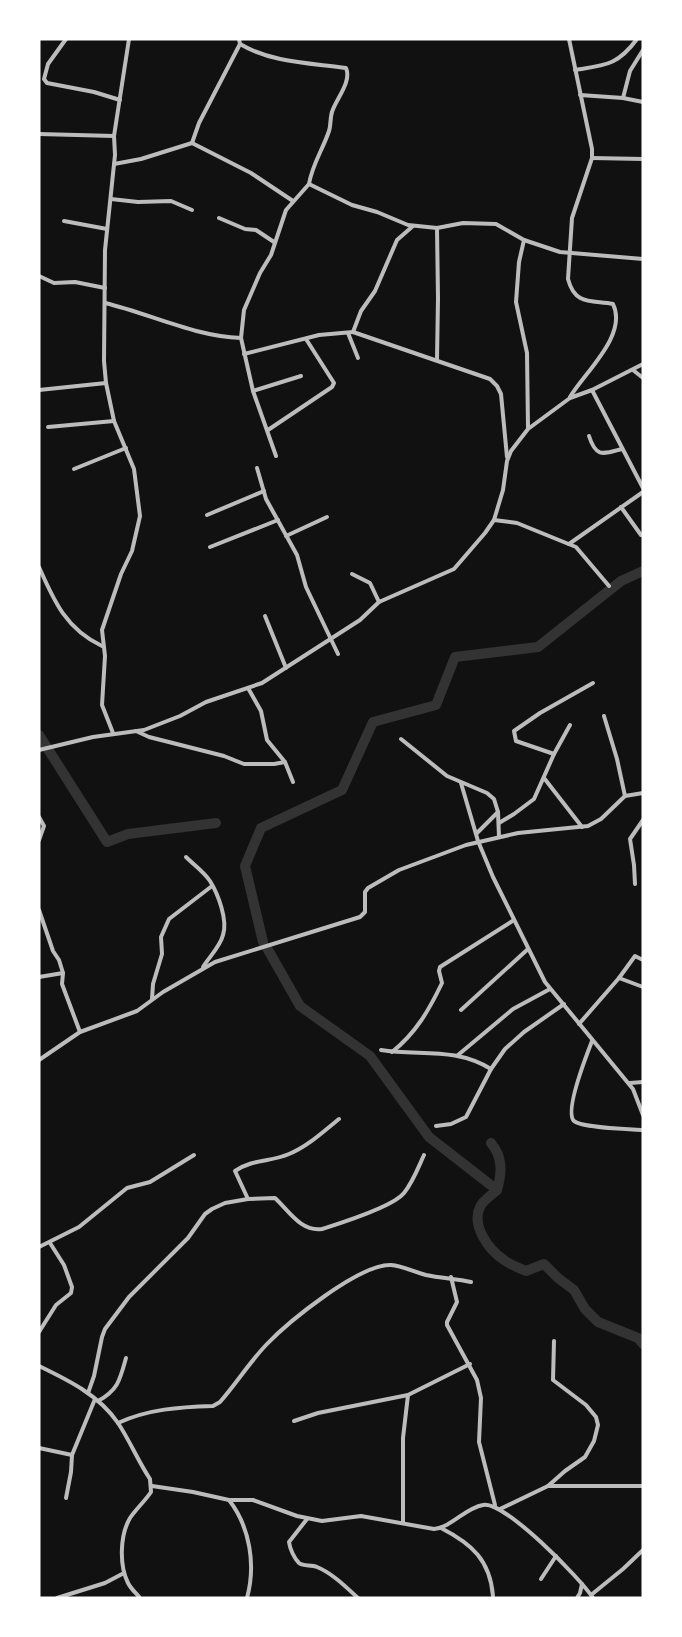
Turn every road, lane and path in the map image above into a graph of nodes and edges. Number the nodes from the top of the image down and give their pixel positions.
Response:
1 (66, 39) edge
2 (129, 39) edge
3 (569, 39) edge
4 (638, 39) edge
5 (240, 41) edge
6 (643, 50) edge
7 (575, 70) junction
8 (580, 95) junction
9 (623, 98) junction
10 (120, 100) junction
11 (643, 102) edge
12 (39, 134) edge
13 (114, 136) junction
14 (192, 143) junction
15 (592, 158) junction
16 (643, 159) edge
17 (114, 164) junction
18 (309, 184) junction
19 (111, 199) junction
20 (293, 201) junction
21 (192, 210) dead end
22 (219, 218) dead end
23 (64, 221) dead end
24 (413, 226) junction
25 (437, 228) junction
26 (107, 229) junction
27 (524, 240) junction
28 (274, 243) junction
29 (569, 254) junction
30 (643, 259) edge
31 (39, 276) edge
32 (105, 288) junction
33 (105, 303) junction
34 (350, 332) junction
35 (241, 338) junction
36 (306, 339) junction
37 (244, 354) junction
38 (358, 358) dead end
39 (437, 360) junction
40 (643, 364) edge
41 (633, 370) junction
42 (301, 376) dead end
43 (643, 378) edge
44 (106, 382) junction
45 (39, 390) edge
46 (592, 390) junction
47 (253, 391) junction
48 (570, 398) junction
49 (114, 421) junction
50 (48, 427) dead end
51 (528, 429) junction
52 (268, 430) junction
53 (589, 436) dead end
54 (126, 448) junction
55 (622, 449) junction
56 (276, 456) dead end
57 (507, 461) junction
58 (257, 468) dead end
59 (74, 469) dead end
60 (643, 490) edge
61 (264, 491) junction
62 (621, 507) junction
63 (207, 514) dead end
64 (327, 517) dead end
65 (278, 520) junction
66 (494, 520) junction
67 (641, 535) dead end
68 (286, 536) junction
69 (569, 544) junction
70 (210, 547) dead end
71 (39, 567) edge
72 (352, 574) dead end
73 (609, 586) dead end
74 (379, 602) junction
75 (265, 616) dead end
76 (331, 637) junction
77 (103, 646) junction
78 (338, 654) dead end
79 (286, 668) junction
80 (593, 683) dead end
81 (248, 688) junction
82 (604, 716) dead end
83 (570, 725) dead end
84 (135, 730) junction
85 (113, 734) junction
86 (401, 739) dead end
87 (39, 750) edge
88 (554, 754) junction
89 (285, 762) junction
90 (544, 778) junction
91 (293, 782) dead end
92 (461, 783) junction
93 (643, 793) edge
94 (625, 796) junction
95 (498, 812) junction
96 (39, 817) edge
97 (643, 820) edge
98 (499, 823) junction
99 (583, 828) junction
100 (476, 834) junction
101 (499, 837) junction
102 (39, 840) edge
103 (478, 842) junction
104 (186, 857) dead end
105 (634, 884) dead end
106 (212, 886) junction
107 (39, 910) edge
108 (514, 920) junction
109 (528, 949) junction
110 (643, 960) edge
111 (202, 968) junction
112 (63, 973) junction
113 (39, 977) edge
114 (620, 978) junction
115 (643, 987) edge
116 (550, 989) junction
117 (152, 999) junction
118 (564, 1004) junction
119 (460, 1010) dead end
120 (579, 1024) junction
121 (80, 1032) junction
122 (592, 1041) junction
123 (381, 1050) dead end
124 (392, 1052) junction
125 (458, 1055) junction
126 (39, 1060) edge
127 (490, 1069) junction
128 (643, 1082) edge
129 (629, 1083) junction
130 (643, 1115) edge
131 (339, 1119) dead end
132 (436, 1126) dead end
133 (643, 1130) edge
134 (194, 1155) dead end
135 (424, 1155) dead end
136 (248, 1199) junction
137 (50, 1242) junction
138 (39, 1247) edge
139 (451, 1277) junction
140 (471, 1282) dead end
141 (39, 1332) edge
142 (554, 1341) dead end
143 (126, 1358) dead end
144 (470, 1364) junction
145 (39, 1366) edge
146 (88, 1393) junction
147 (408, 1395) junction
148 (97, 1400) junction
149 (294, 1421) dead end
150 (118, 1423) junction
151 (39, 1448) edge
152 (72, 1455) junction
153 (152, 1486) junction
154 (549, 1486) junction
155 (643, 1486) edge
156 (66, 1498) dead end
157 (228, 1500) junction
158 (495, 1505) junction
159 (500, 1509) junction
160 (307, 1519) junction
161 (403, 1523) junction
162 (441, 1528) junction
163 (643, 1550) edge
164 (556, 1556) junction
165 (124, 1574) junction
166 (541, 1580) dead end
167 (582, 1584) junction
168 (493, 1596) dead end
169 (592, 1596) edge
170 (57, 1598) edge
171 (140, 1598) edge
172 (247, 1598) edge
173 (358, 1598) edge
174 (577, 1598) edge

1 - 10 street
2 - 10 street
3 - 7 street
4 - 7 street
5 - 14 street
5 - 18 street
6 - 9 street
7 - 8 street
8 - 9 street
8 - 15 street
9 - 11 street
10 - 13 street
12 - 13 street
13 - 17 street
14 - 17 street
14 - 20 street
15 - 16 street
15 - 29 street
17 - 19 street
18 - 20 street
18 - 24 street
19 - 21 street
19 - 26 street
20 - 28 street
22 - 28 street
23 - 26 street
24 - 25 street
24 - 34 street
25 - 27 street
25 - 39 street
26 - 32 street
27 - 29 street
27 - 51 street
28 - 35 street
29 - 30 street
29 - 48 street
31 - 32 street
32 - 33 street
33 - 35 street
33 - 44 street
34 - 36 street
34 - 38 street
34 - 39 street
35 - 37 street
36 - 37 street
36 - 52 street
37 - 47 street
39 - 57 street
40 - 41 street
41 - 43 street
41 - 46 street
42 - 47 street
44 - 45 street
44 - 49 street
46 - 48 street
46 - 55 street
47 - 52 street
48 - 51 street
49 - 50 street
49 - 54 street
51 - 57 street
52 - 56 street
53 - 55 street
54 - 59 street
54 - 77 street
55 - 60 street
57 - 66 street
58 - 61 street
60 - 62 street
61 - 63 street
61 - 65 street
62 - 67 street
62 - 69 street
64 - 68 street
65 - 68 street
65 - 70 street
66 - 69 street
66 - 74 street
68 - 76 street
69 - 73 street
71 - 77 street
72 - 74 street
74 - 76 street
75 - 79 street
76 - 78 street
76 - 79 street
77 - 85 street
79 - 81 street
80 - 88 street
81 - 84 street
81 - 89 street
82 - 94 street
83 - 88 street
84 - 85 street
84 - 89 street
85 - 87 street
86 - 92 street
88 - 90 street
89 - 91 street
90 - 98 street
90 - 99 street
92 - 95 street
92 - 100 street
93 - 94 street
94 - 99 street
95 - 98 street
95 - 100 street
96 - 102 street
97 - 105 street
98 - 101 street
99 - 101 street
100 - 103 street
101 - 103 street
103 - 108 street
103 - 111 street
104 - 106 street
106 - 111 street
106 - 117 street
107 - 112 street
108 - 109 street
108 - 124 street
109 - 116 street
109 - 119 street
110 - 114 street
111 - 117 street
112 - 113 street
112 - 121 street
114 - 115 street
114 - 120 street
116 - 118 street
116 - 125 street
117 - 121 street
118 - 120 street
118 - 127 street
120 - 122 street
121 - 126 street
122 - 129 street
122 - 133 street
123 - 124 street
124 - 125 street
125 - 127 street
127 - 132 street
128 - 129 street
129 - 130 street
131 - 136 street
134 - 137 street
135 - 136 street
136 - 146 street
137 - 138 street
137 - 141 street
139 - 140 street
139 - 144 street
139 - 150 street
142 - 154 street
143 - 148 street
144 - 147 street
144 - 158 street
145 - 146 street
146 - 148 street
147 - 149 street
147 - 161 street
148 - 150 street
148 - 152 street
150 - 153 street
151 - 152 street
152 - 156 street
153 - 157 street
153 - 165 street
154 - 155 street
154 - 159 street
157 - 160 street
157 - 172 street
158 - 159 street
158 - 162 street
159 - 164 street
160 - 161 street
160 - 173 street
161 - 162 street
162 - 168 street
163 - 169 street
164 - 166 street
164 - 167 street
165 - 170 street
165 - 171 street
167 - 169 street
167 - 174 street

